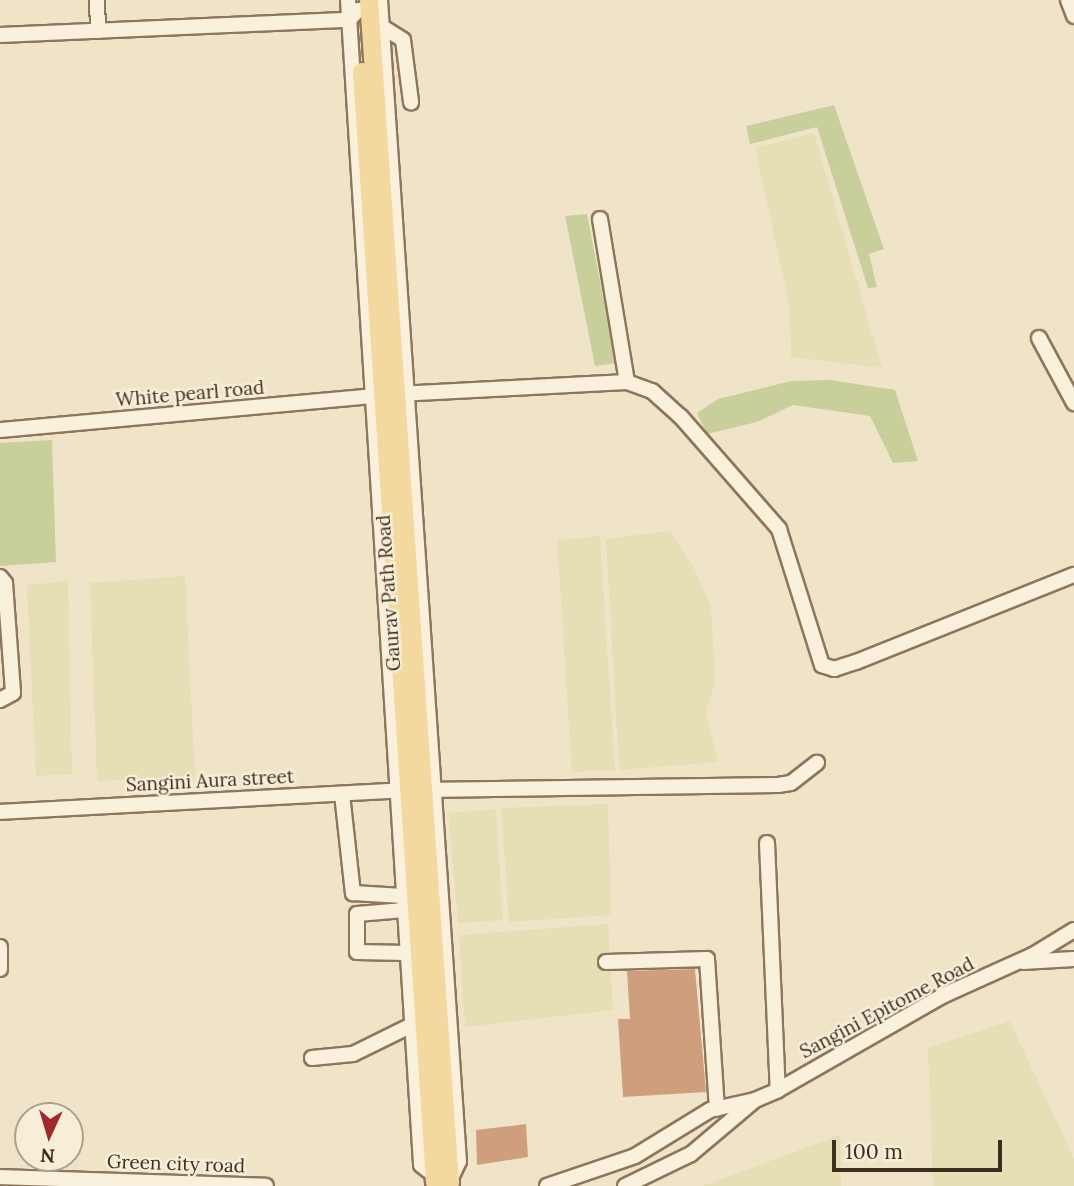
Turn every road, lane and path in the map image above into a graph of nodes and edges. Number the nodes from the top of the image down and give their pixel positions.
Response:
1 (96, 0) edge
2 (1068, 0) edge
3 (364, 6) edge
4 (1074, 16) edge
5 (384, 28) junction
6 (98, 31) junction
7 (0, 35) edge
8 (411, 102) dead end
9 (600, 219) dead end
10 (1039, 338) dead end
11 (627, 382) junction
12 (390, 395) junction
13 (1074, 402) edge
14 (0, 430) edge
15 (1074, 575) edge
16 (0, 577) edge
17 (0, 700) edge
18 (817, 763) dead end
19 (414, 790) junction
20 (342, 794) junction
21 (0, 812) edge
22 (767, 843) dead end
23 (403, 903) junction
24 (1074, 930) edge
25 (0, 947) edge
26 (407, 953) junction
27 (1074, 959) edge
28 (606, 962) dead end
29 (1018, 962) junction
30 (1053, 962) junction
31 (0, 970) edge
32 (1074, 972) edge
33 (412, 1026) junction
34 (312, 1058) dead end
35 (778, 1090) junction
36 (755, 1100) junction
37 (717, 1108) junction
38 (0, 1177) edge
39 (587, 1181) edge
40 (442, 1182) edge
41 (266, 1186) edge
42 (547, 1186) edge
43 (625, 1186) edge

1 - 6 street
2 - 4 street
3 - 5 street
3 - 6 street
3 - 12 main road, Gaurav Path Road
5 - 8 street
5 - 12 street
6 - 7 street
9 - 11 street
10 - 13 street
11 - 12 street, White pearl road
11 - 15 street
12 - 14 street, White pearl road
12 - 19 main road, Gaurav Path Road
12 - 19 street
16 - 17 street
18 - 19 street, Sangini Aura street
19 - 20 street, Sangini Aura street
19 - 23 street
19 - 40 main road, Gaurav Path Road
19 - 40 street
20 - 21 street, Sangini Aura street
20 - 23 street
22 - 35 street
23 - 26 street
23 - 26 street
24 - 29 street, Sangini Epitome Road
25 - 31 street
26 - 33 street
27 - 30 street
28 - 37 street
29 - 30 street
29 - 35 street, Sangini Epitome Road
30 - 32 street
33 - 34 street
33 - 40 street
35 - 36 street, Sangini Epitome Road
36 - 37 street
36 - 43 street
37 - 39 street
38 - 41 street, Green city road
39 - 42 street

